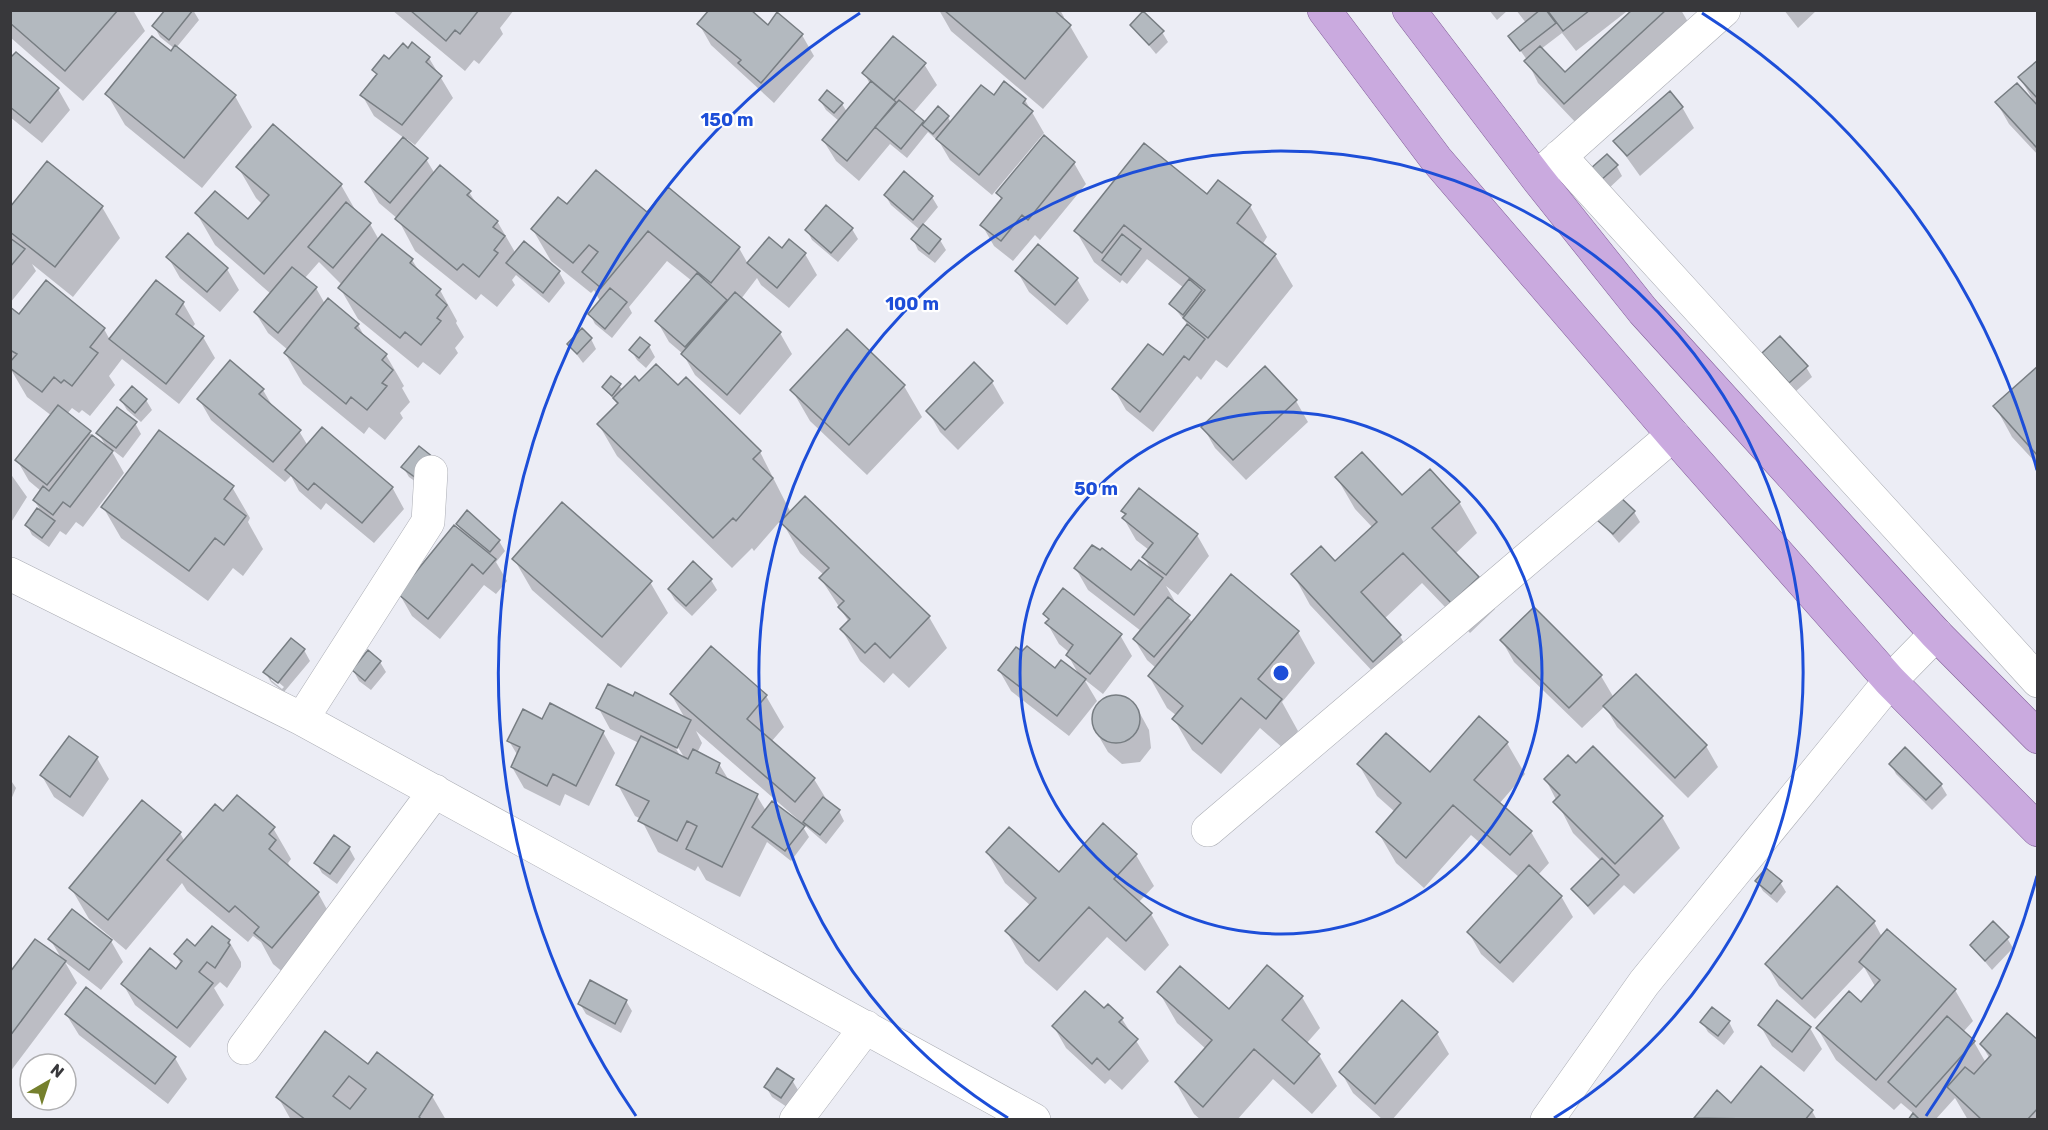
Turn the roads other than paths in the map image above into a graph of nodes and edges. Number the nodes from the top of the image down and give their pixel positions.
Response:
1 (1324, 10) edge
2 (1409, 10) edge
3 (1724, 10) edge
4 (1560, 156) junction
5 (1537, 178) junction
6 (1672, 435) junction
7 (431, 472) dead end
8 (10, 574) edge
9 (1936, 634) junction
10 (1890, 681) junction
11 (2037, 681) edge
12 (302, 719) junction
13 (2037, 737) edge
14 (435, 791) junction
15 (1208, 830) dead end
16 (2037, 830) edge
17 (866, 1027) junction
18 (244, 1048) dead end
19 (796, 1119) edge
20 (1034, 1119) edge
21 (1547, 1119) edge

1 - 6 main road
2 - 5 main road
3 - 4 street
4 - 5 street
4 - 11 street
5 - 9 main road
6 - 10 main road
6 - 15 street
7 - 12 street
8 - 12 street
9 - 10 street
9 - 13 main road
10 - 16 main road
10 - 21 street
12 - 14 street
14 - 17 street
14 - 18 street
17 - 19 street
17 - 20 street

